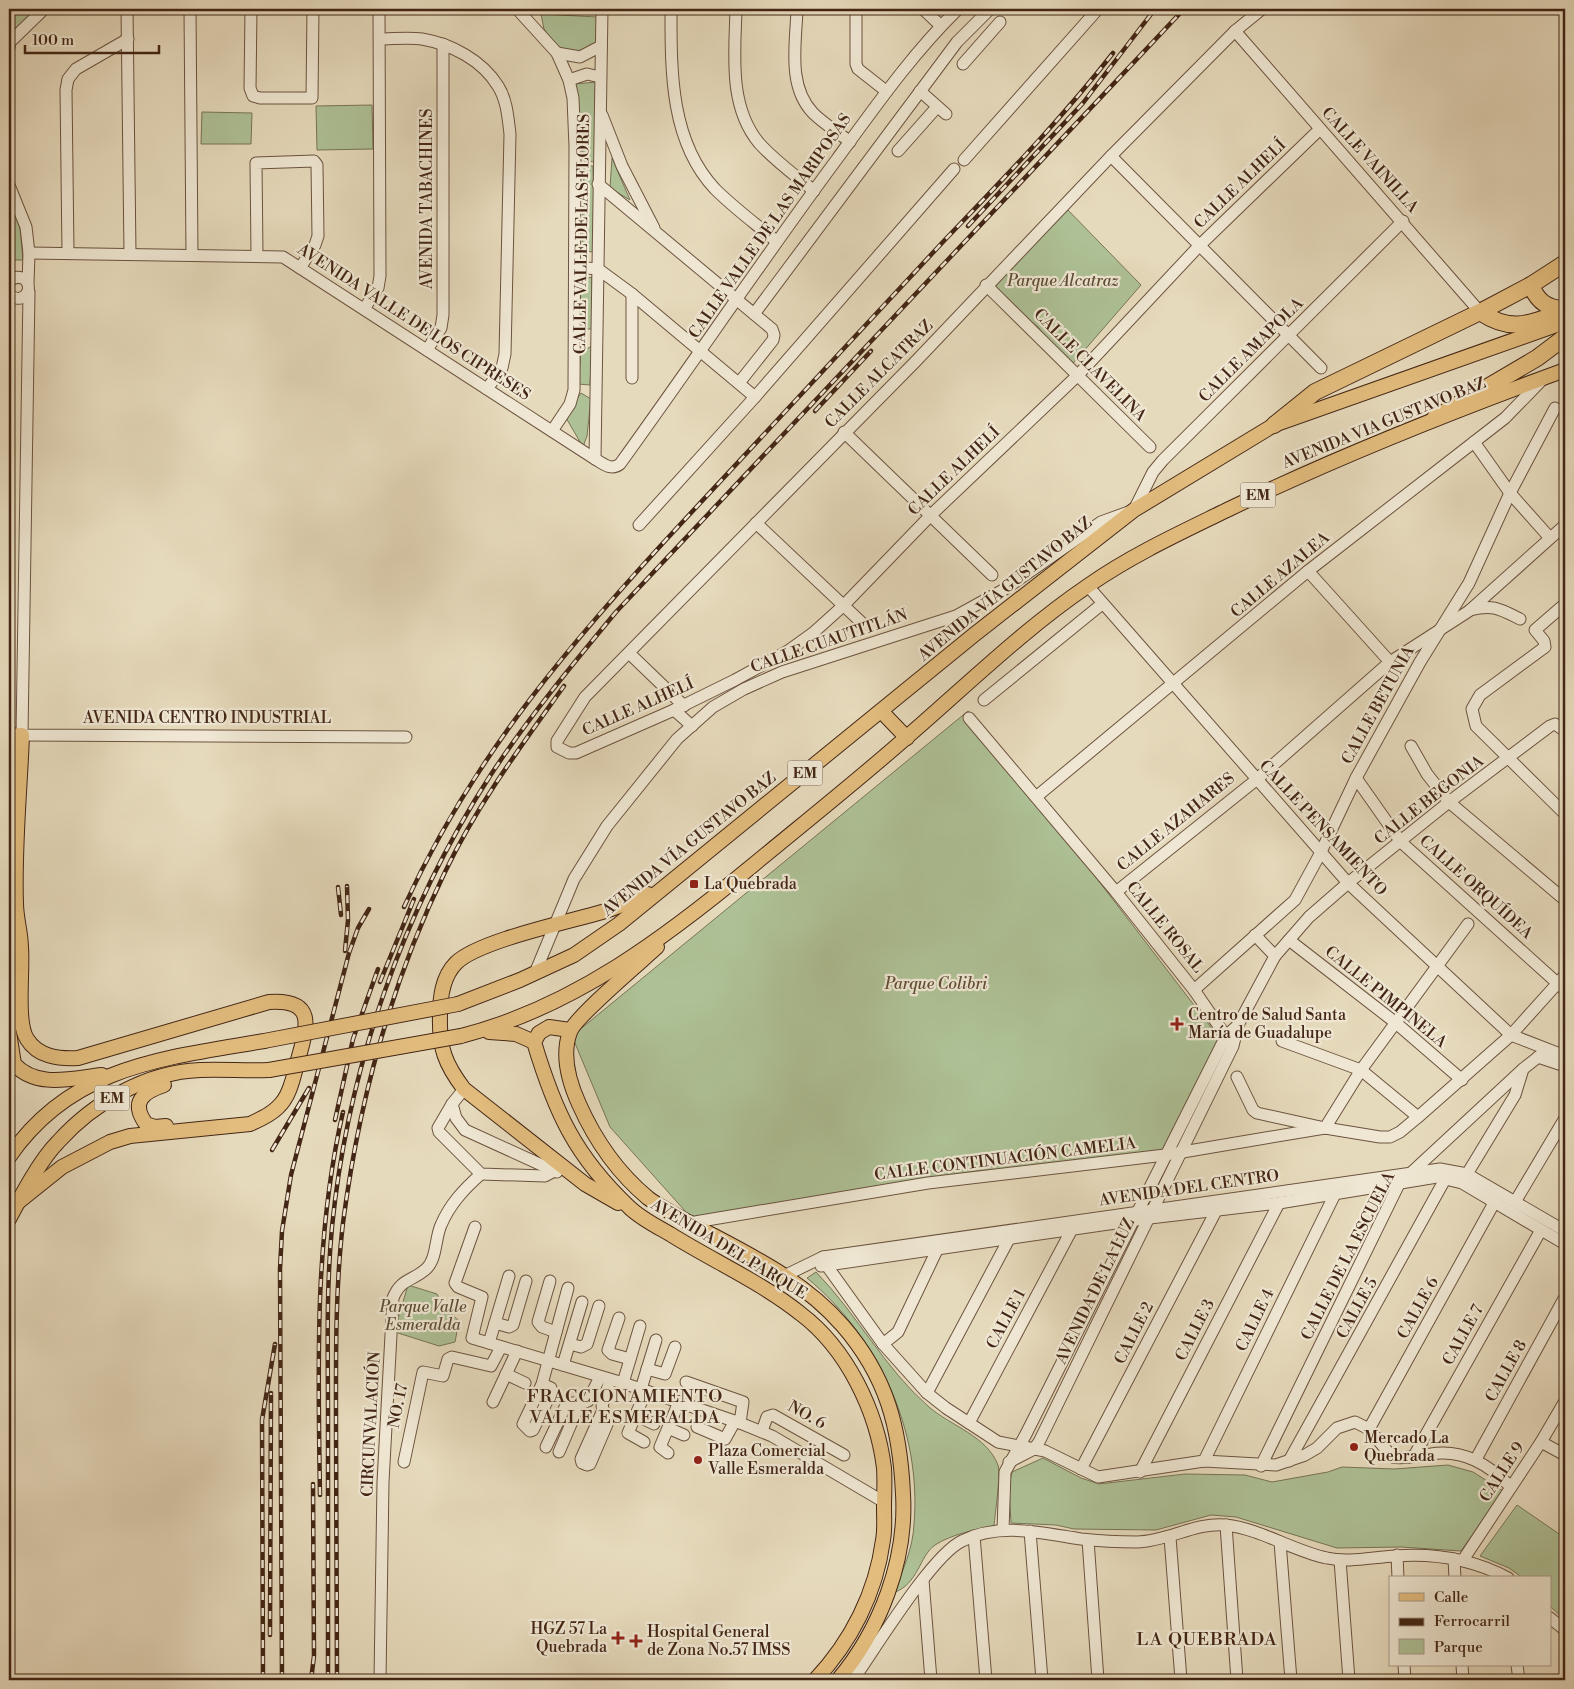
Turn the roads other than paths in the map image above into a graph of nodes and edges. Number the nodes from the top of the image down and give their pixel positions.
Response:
1 (44, 9) edge
2 (127, 9) edge
3 (190, 9) edge
4 (252, 9) edge
5 (313, 9) edge
6 (379, 9) edge
7 (518, 9) edge
8 (602, 9) edge
9 (671, 9) edge
10 (736, 9) edge
11 (797, 9) edge
12 (856, 9) edge
13 (923, 9) edge
14 (958, 9) edge
15 (990, 9) edge
16 (1098, 9) edge
17 (1262, 9) edge
18 (979, 20) junction
19 (1000, 22) dead end
20 (941, 26) junction
21 (992, 31) junction
22 (1235, 31) junction
23 (128, 38) junction
24 (380, 39) junction
25 (9, 44) edge
26 (443, 44) junction
27 (601, 46) junction
28 (557, 53) junction
29 (963, 64) dead end
30 (600, 77) junction
31 (569, 80) junction
32 (920, 91) junction
33 (886, 92) junction
34 (600, 109) junction
35 (1320, 129) junction
36 (850, 142) junction
37 (898, 151) dead end
38 (1111, 156) junction
39 (964, 160) dead end
40 (954, 169) dead end
41 (598, 184) junction
42 (9, 185) edge
43 (814, 191) junction
44 (11, 196) edge
45 (1402, 221) junction
46 (657, 233) junction
47 (776, 241) junction
48 (1199, 246) junction
49 (29, 253) junction
50 (68, 253) junction
51 (130, 254) junction
52 (192, 255) junction
53 (257, 255) junction
54 (1565, 263) edge
55 (576, 267) junction
56 (300, 268) junction
57 (598, 269) junction
58 (9, 279) edge
59 (986, 285) junction
60 (1531, 285) junction
61 (28, 287) junction
62 (632, 294) junction
63 (9, 296) edge
64 (736, 299) junction
65 (364, 309) junction
66 (1565, 310) edge
67 (1480, 312) junction
68 (754, 314) junction
69 (1565, 322) edge
70 (1289, 335) junction
71 (1565, 337) edge
72 (427, 350) junction
73 (701, 352) junction
74 (1321, 368) dead end
75 (1565, 370) edge
76 (1077, 376) junction
77 (632, 378) dead end
78 (1545, 378) junction
79 (739, 383) junction
80 (487, 389) junction
81 (574, 390) junction
82 (596, 391) junction
83 (755, 397) junction
84 (1555, 408) dead end
85 (1435, 418) junction
86 (1274, 425) junction
87 (552, 431) junction
88 (844, 432) junction
89 (1474, 442) junction
90 (1150, 447) dead end
91 (595, 459) junction
92 (615, 468) joint
93 (1510, 493) junction
94 (1134, 510) junction
95 (930, 515) junction
96 (756, 523) junction
97 (639, 525) dead end
98 (1565, 525) edge
99 (1550, 538) junction
100 (1308, 571) junction
101 (992, 575) dead end
102 (1088, 585) junction
103 (1102, 604) junction
104 (1565, 604) edge
105 (843, 606) junction
106 (1469, 611) junction
107 (1520, 620) dead end
108 (861, 622) dead end
109 (1440, 627) junction
110 (629, 653) junction
111 (1390, 662) junction
112 (1174, 684) junction
113 (984, 700) dead end
114 (679, 708) junction
115 (882, 712) junction
116 (969, 718) dead end
117 (692, 726) junction
118 (1565, 731) edge
119 (15, 736) edge
120 (406, 737) dead end
121 (907, 738) junction
122 (1411, 746) dead end
123 (557, 747) joint
124 (1509, 758) junction
125 (1356, 778) junction
126 (1256, 780) junction
127 (1036, 797) junction
128 (1449, 802) junction
129 (1565, 814) edge
130 (1401, 842) junction
131 (1320, 854) junction
132 (1348, 883) junction
133 (9, 886) edge
134 (660, 889) junction
135 (1116, 892) junction
136 (1295, 900) junction
137 (1565, 900) edge
138 (16, 904) junction
139 (1310, 917) junction
140 (684, 922) junction
141 (1468, 924) dead end
142 (553, 926) junction
143 (1255, 935) junction
144 (1289, 940) junction
145 (1275, 956) junction
146 (1438, 968) junction
147 (535, 973) junction
148 (1563, 983) edge
149 (1194, 990) junction
150 (1396, 1023) junction
151 (1238, 1025) junction
152 (570, 1030) junction
153 (481, 1031) junction
154 (1226, 1036) junction
155 (1511, 1036) junction
156 (534, 1042) junction
157 (1282, 1042) dead end
158 (1233, 1046) junction
159 (1543, 1053) junction
160 (1565, 1056) edge
161 (1565, 1066) edge
162 (1523, 1069) junction
163 (1361, 1070) junction
164 (239, 1071) junction
165 (110, 1074) junction
166 (1237, 1077) dead end
167 (1462, 1080) junction
168 (464, 1089) junction
169 (452, 1104) junction
170 (1418, 1117) junction
171 (1565, 1118) edge
172 (1325, 1128) junction
173 (206, 1129) junction
174 (1180, 1152) junction
175 (1165, 1155) junction
176 (9, 1157) edge
177 (560, 1169) junction
178 (480, 1174) junction
179 (1408, 1174) junction
180 (1449, 1174) junction
181 (1464, 1178) junction
182 (1399, 1184) junction
183 (1335, 1194) junction
184 (1515, 1202) junction
185 (17, 1203) junction
186 (1279, 1203) junction
187 (1494, 1203) junction
188 (632, 1210) junction
189 (1216, 1211) junction
190 (1152, 1214) junction
191 (1136, 1216) junction
192 (9, 1219) edge
193 (689, 1223) junction
194 (475, 1227) dead end
195 (1541, 1230) junction
196 (1071, 1231) junction
197 (1565, 1231) edge
198 (1010, 1239) junction
199 (1565, 1244) edge
200 (937, 1250) junction
201 (825, 1261) junction
202 (786, 1274) junction
203 (509, 1276) dead end
204 (550, 1280) dead end
205 (526, 1281) dead end
206 (568, 1288) dead end
207 (1565, 1297) edge
208 (582, 1302) dead end
209 (599, 1306) dead end
210 (619, 1318) dead end
211 (495, 1322) junction
212 (640, 1326) dead end
213 (556, 1332) junction
214 (656, 1340) dead end
215 (489, 1343) junction
216 (570, 1344) junction
217 (884, 1344) junction
218 (501, 1347) junction
219 (675, 1347) dead end
220 (517, 1351) junction
221 (630, 1359) junction
222 (548, 1361) junction
223 (563, 1366) junction
224 (647, 1369) junction
225 (506, 1374) junction
226 (605, 1378) junction
227 (686, 1382) dead end
228 (525, 1383) dead end
229 (542, 1384) dead end
230 (623, 1384) junction
231 (643, 1390) junction
232 (927, 1393) junction
233 (1565, 1401) edge
234 (494, 1402) dead end
235 (679, 1402) junction
236 (580, 1403) junction
237 (603, 1410) dead end
238 (635, 1415) junction
239 (738, 1422) junction
240 (969, 1423) junction
241 (654, 1424) dead end
242 (697, 1427) dead end
243 (668, 1428) junction
244 (1369, 1429) junction
245 (762, 1431) junction
246 (684, 1435) dead end
247 (644, 1442) dead end
248 (998, 1442) junction
249 (1541, 1442) junction
250 (1019, 1446) junction
251 (546, 1447) dead end
252 (1034, 1449) junction
253 (559, 1452) dead end
254 (668, 1453) dead end
255 (844, 1455) dead end
256 (1565, 1455) edge
257 (1414, 1456) junction
258 (1476, 1460) junction
259 (1204, 1461) junction
260 (404, 1462) dead end
261 (1290, 1462) junction
262 (1261, 1466) junction
263 (1007, 1467) junction
264 (1081, 1469) junction
265 (1140, 1472) junction
266 (1511, 1487) junction
267 (884, 1502) junction
268 (1226, 1526) junction
269 (1003, 1530) junction
270 (1030, 1531) junction
271 (974, 1536) junction
272 (1170, 1537) junction
273 (1088, 1540) junction
274 (1280, 1542) junction
275 (1397, 1555) junction
276 (1340, 1560) junction
277 (1458, 1560) junction
278 (1398, 1576) edge
279 (1455, 1576) edge
280 (1504, 1576) edge
281 (923, 1580) junction
282 (1552, 1620) edge
283 (1565, 1630) edge
284 (1404, 1666) edge
285 (1462, 1666) edge
286 (1517, 1666) edge
287 (845, 1678) edge
288 (380, 1680) edge
289 (815, 1680) edge
290 (931, 1680) edge
291 (986, 1680) edge
292 (1042, 1680) edge
293 (1098, 1680) edge
294 (1181, 1680) edge
295 (1237, 1680) edge
296 (1291, 1680) edge
297 (1349, 1680) edge
298 (1405, 1680) edge
299 (1463, 1680) edge
300 (1519, 1680) edge

1 - 25 street
2 - 23 street
3 - 52 street
4 - 5 street
6 - 24 street
7 - 28 street, CALLE VALLE DE LAS FLORES
8 - 27 street, CALLE VALLE DE LAS FLORES
9 - 47 street
10 - 43 street
11 - 36 street
12 - 33 street
13 - 20 street
14 - 20 street, CALLE VALLE DE LAS MARIPOSAS
15 - 18 street
16 - 39 street
17 - 22 street, CALLE ALCATRAZ
18 - 21 street
18 - 32 street
19 - 21 street
20 - 33 street, CALLE VALLE DE LAS MARIPOSAS
21 - 29 street
22 - 35 street, CALLE VAINILLA
22 - 38 street, CALLE ALCATRAZ
23 - 50 street
23 - 51 street
24 - 26 street
24 - 65 street
26 - 72 street, AVENIDA TABACHINES
26 - 80 street
27 - 28 street
27 - 30 street, CALLE VALLE DE LAS FLORES
28 - 31 street, CALLE VALLE DE LAS FLORES
30 - 31 street
30 - 34 street, CALLE VALLE DE LAS FLORES
31 - 55 street, CALLE VALLE DE LAS FLORES
32 - 37 street
32 - 68 street
33 - 36 street, CALLE VALLE DE LAS MARIPOSAS
34 - 41 street, CALLE VALLE DE LAS FLORES
34 - 46 street
35 - 45 street, CALLE VAINILLA
35 - 48 street, CALLE ALHELÍ
36 - 43 street, CALLE VALLE DE LAS MARIPOSAS
38 - 48 street
38 - 59 street, CALLE ALCATRAZ
40 - 83 street
41 - 46 street
41 - 57 street, CALLE VALLE DE LAS FLORES
42 - 44 street
43 - 47 street, CALLE VALLE DE LAS MARIPOSAS
44 - 49 street
45 - 67 street, CALLE VAINILLA
45 - 70 street, CALLE AMAPOLA
46 - 64 street
47 - 64 street, CALLE VALLE DE LAS MARIPOSAS
48 - 70 street
48 - 76 street, CALLE ALHELÍ
49 - 50 street, AVENIDA VALLE DE LOS CIPRESES
49 - 61 street
50 - 51 street, AVENIDA VALLE DE LOS CIPRESES
51 - 52 street, AVENIDA VALLE DE LOS CIPRESES
52 - 53 street, AVENIDA VALLE DE LOS CIPRESES
53 - 56 street, AVENIDA VALLE DE LOS CIPRESES
53 - 56 street
54 - 60 highway
55 - 57 street
55 - 81 street, CALLE VALLE DE LAS FLORES
56 - 65 street, AVENIDA VALLE DE LOS CIPRESES
57 - 62 street
57 - 82 street, CALLE VALLE DE LAS FLORES
58 - 61 street
59 - 76 street, CALLE CLAVELINA
59 - 88 street, CALLE ALCATRAZ
60 - 66 highway
60 - 67 highway
61 - 63 street
61 - 119 street
62 - 73 street
62 - 77 street
64 - 68 street
64 - 73 street, CALLE VALLE DE LAS MARIPOSAS
65 - 72 street, AVENIDA VALLE DE LOS CIPRESES
66 - 67 highway
67 - 86 highway
68 - 79 street
69 - 86 main road, AVENIDA VIA GUSTAVO BAZ / EM
70 - 74 street
70 - 94 street, CALLE AMAPOLA
71 - 85 highway
72 - 80 street, AVENIDA VALLE DE LOS CIPRESES
73 - 79 street
73 - 92 street, CALLE VALLE DE LAS MARIPOSAS
75 - 78 main road, AVENIDA VIA GUSTAVO BAZ / EM
76 - 90 street, CALLE CLAVELINA
76 - 95 street, CALLE ALHELÍ
78 - 85 main road, AVENIDA VIA GUSTAVO BAZ / EM
78 - 89 street, CALLE AZALEA
79 - 83 street
80 - 87 street, AVENIDA VALLE DE LOS CIPRESES
81 - 82 street
81 - 87 street, CALLE VALLE DE LAS FLORES
82 - 91 street, CALLE VALLE DE LAS FLORES
83 - 97 street
84 - 93 street, CALLE BETUNIA
85 - 102 main road, AVENIDA VIA GUSTAVO BAZ / EM
86 - 94 main road, AVENIDA VIA GUSTAVO BAZ / EM
87 - 91 street, AVENIDA VALLE DE LOS CIPRESES
88 - 95 street
88 - 96 street, CALLE ALCATRAZ
89 - 93 street
89 - 100 street, CALLE AZALEA
91 - 92 street, AVENIDA VALLE DE LOS CIPRESES
93 - 99 street
93 - 109 street, CALLE BETUNIA
94 - 115 main road, AVENIDA VÍA GUSTAVO BAZ / EM
94 - 117 street, CALLE CUAUTITLÁN
95 - 101 street
95 - 105 street, CALLE ALHELÍ
96 - 105 street
96 - 110 street, CALLE ALCATRAZ
98 - 99 street, CALLE AZAHARES
99 - 106 street, CALLE AZAHARES
100 - 111 street
100 - 112 street, CALLE AZALEA
102 - 103 street, CALLE PENSAMIENTO
102 - 121 main road, EM
103 - 112 street, CALLE PENSAMIENTO
103 - 113 street
104 - 124 street
105 - 108 street
105 - 114 street, CALLE ALHELÍ
106 - 107 street, CALLE AZAHARES
106 - 109 street, CALLE AZAHARES
109 - 111 street, CALLE AZAHARES
109 - 125 street, CALLE BETUNIA
110 - 114 street
110 - 123 street, CALLE ALCATRAZ
111 - 126 street, CALLE AZAHARES
112 - 126 street, CALLE PENSAMIENTO
112 - 127 street, CALLE AZALEA
114 - 117 street
114 - 123 street, CALLE ALHELÍ
115 - 121 main road
115 - 134 main road, AVENIDA VÍA GUSTAVO BAZ / EM
116 - 127 street, CALLE ROSAL
117 - 142 street, CALLE CUAUTITLÁN
118 - 124 street, CALLE BEGONIA
119 - 120 street, AVENIDA CENTRO INDUSTRIAL
119 - 138 main road
121 - 140 main road, EM
122 - 128 street
124 - 128 street, CALLE BEGONIA
124 - 129 street
125 - 130 street, CALLE ORQUÍDEA
125 - 131 street, CALLE BETUNIA
126 - 131 street, CALLE PENSAMIENTO
126 - 135 street, CALLE AZAHARES
127 - 135 street, CALLE ROSAL
128 - 130 street, CALLE BEGONIA
128 - 137 street
130 - 132 street, CALLE BEGONIA
130 - 148 street, CALLE ORQUÍDEA
131 - 132 street, CALLE PENSAMIENTO
131 - 136 street, CALLE BETUNIA
132 - 139 street, CALLE BEGONIA
132 - 146 street, CALLE PENSAMIENTO
133 - 138 main road
134 - 142 main road
134 - 147 main road, AVENIDA VÍA GUSTAVO BAZ / EM
135 - 149 street, CALLE ROSAL
136 - 139 street
136 - 143 street, CALLE BETUNIA
138 - 165 main road
138 - 173 main road
139 - 144 street, CALLE BEGONIA
140 - 152 main road
140 - 153 main road, EM
141 - 146 street
142 - 147 street, CALLE CUAUTITLÁN
142 - 168 main road
143 - 145 street
143 - 149 street, CALLE BETUNIA
144 - 145 street, CALLE BEGONIA
144 - 150 street, CALLE PIMPINELA
145 - 151 street, CALLE BEGONIA
146 - 150 street
146 - 155 street, CALLE PENSAMIENTO
147 - 165 main road, AVENIDA VÍA GUSTAVO BAZ / EM, bridge
148 - 155 street, CALLE CONTINUACIÓN CAMELIA
149 - 154 street, CALLE ROSAL
150 - 163 street
150 - 167 street, CALLE PIMPINELA
151 - 154 street, AVENIDA DE LA LUZ
151 - 158 street, AVENIDA DE LA LUZ
152 - 156 main road
152 - 193 main road, AVENIDA DEL PARQUE
153 - 156 main road
153 - 164 main road, EM, bridge
154 - 158 street, CALLE ROSAL
154 - 175 street, AVENIDA DE LA LUZ
155 - 159 street, CALLE PENSAMIENTO
155 - 167 street, CALLE CONTINUACIÓN CAMELIA
156 - 188 main road, AVENIDA DEL PARQUE
157 - 163 street
158 - 174 street, AVENIDA DE LA LUZ
159 - 160 street, CALLE PENSAMIENTO
159 - 161 street
159 - 162 street
162 - 179 street, CALLE DE LA ESCUELA
162 - 181 street
163 - 170 street
163 - 172 street
164 - 173 main road
164 - 185 main road, EM
165 - 176 main road, EM
166 - 172 street, CALLE CONTINUACIÓN CAMELIA
167 - 170 street, CALLE CONTINUACIÓN CAMELIA
168 - 169 street
168 - 177 main road
169 - 177 street
169 - 178 street
170 - 172 street, CALLE CONTINUACIÓN CAMELIA
171 - 184 street
172 - 174 street, CALLE CONTINUACIÓN CAMELIA
173 - 185 main road
174 - 175 street, CALLE CONTINUACIÓN CAMELIA
174 - 190 street, AVENIDA DE LA LUZ
175 - 191 street, AVENIDA DE LA LUZ
175 - 193 street, CALLE CONTINUACIÓN CAMELIA
177 - 178 street
177 - 188 main road
178 - 288 street, CIRCUNVALACIÓN
179 - 180 street, AVENIDA DEL CENTRO
179 - 182 street, CALLE DE LA ESCUELA
179 - 190 street, AVENIDA DEL CENTRO
180 - 181 street, AVENIDA DEL CENTRO
180 - 182 street, AVENIDA DEL CENTRO
180 - 261 street, CALLE 5
181 - 184 street, AVENIDA DEL CENTRO
181 - 187 street, AVENIDA DEL CENTRO
182 - 183 street, AVENIDA DEL CENTRO
182 - 262 street, CALLE DE LA ESCUELA
183 - 186 street, AVENIDA DEL CENTRO
183 - 259 street, CALLE 4
184 - 197 street, AVENIDA DEL CENTRO
185 - 192 main road, EM
186 - 189 street, AVENIDA DEL CENTRO
186 - 265 street, CALLE 3
187 - 195 street, AVENIDA DEL CENTRO
187 - 244 street, CALLE 6
188 - 267 main road, AVENIDA DEL PARQUE
189 - 190 street, AVENIDA DEL CENTRO
189 - 264 street, CALLE 2
190 - 191 street, AVENIDA DEL CENTRO
190 - 252 street, AVENIDA DE LA LUZ
191 - 196 street, AVENIDA DEL CENTRO
191 - 201 street, AVENIDA DEL CENTRO
191 - 250 street, AVENIDA DE LA LUZ
193 - 202 main road, AVENIDA DEL PARQUE
194 - 215 street
195 - 199 street, AVENIDA DEL CENTRO
195 - 257 street, CALLE 7
196 - 198 street, AVENIDA DEL CENTRO
196 - 240 street, CALLE 1
198 - 200 street, AVENIDA DEL CENTRO
198 - 232 street
200 - 201 street, AVENIDA DEL CENTRO
200 - 217 street
201 - 202 street, AVENIDA DEL CENTRO
201 - 217 street
202 - 287 main road, AVENIDA DEL PARQUE
203 - 211 street
204 - 213 street
205 - 211 street
206 - 213 street
207 - 258 street, CALLE 8
208 - 216 street
209 - 216 street
210 - 221 street
211 - 215 street
212 - 221 street
213 - 222 street
214 - 224 street
215 - 218 street
216 - 223 street
217 - 232 street
218 - 220 street
218 - 260 street, NO. 17
219 - 224 street
220 - 222 street
220 - 225 street
221 - 230 street
222 - 223 street
222 - 229 street
223 - 226 street
224 - 231 street
225 - 228 street
225 - 234 street
226 - 230 street
226 - 236 street
226 - 237 street
227 - 239 street
230 - 231 street
231 - 235 street
231 - 238 street
232 - 240 street
233 - 249 street, CALLE 9
235 - 239 street
235 - 243 street
236 - 251 street
236 - 253 street
238 - 241 street
238 - 247 street
239 - 242 street
239 - 245 street
240 - 248 street
243 - 246 street
243 - 254 street
244 - 257 street
244 - 261 street
245 - 255 street, NO. 6
245 - 267 street
248 - 250 street
248 - 263 street
249 - 256 street
249 - 266 street, CALLE 9
250 - 252 street
250 - 263 street, AVENIDA DE LA LUZ
252 - 263 street
252 - 264 street
257 - 258 street
258 - 266 street
259 - 262 street
259 - 265 street
261 - 262 street
263 - 269 street
264 - 265 street
266 - 277 street, CALLE 9
267 - 289 main road, AVENIDA DEL PARQUE
268 - 272 street
268 - 274 street
268 - 295 street
269 - 270 street
269 - 271 street
270 - 273 street
270 - 292 street
271 - 281 street
271 - 291 street
272 - 273 street
272 - 294 street
273 - 293 street
274 - 276 street
274 - 296 street
275 - 276 street
275 - 277 street
275 - 278 street
276 - 297 street
277 - 279 street
277 - 280 street
281 - 287 street
281 - 290 street
282 - 283 street
284 - 298 street
285 - 299 street
286 - 300 street

